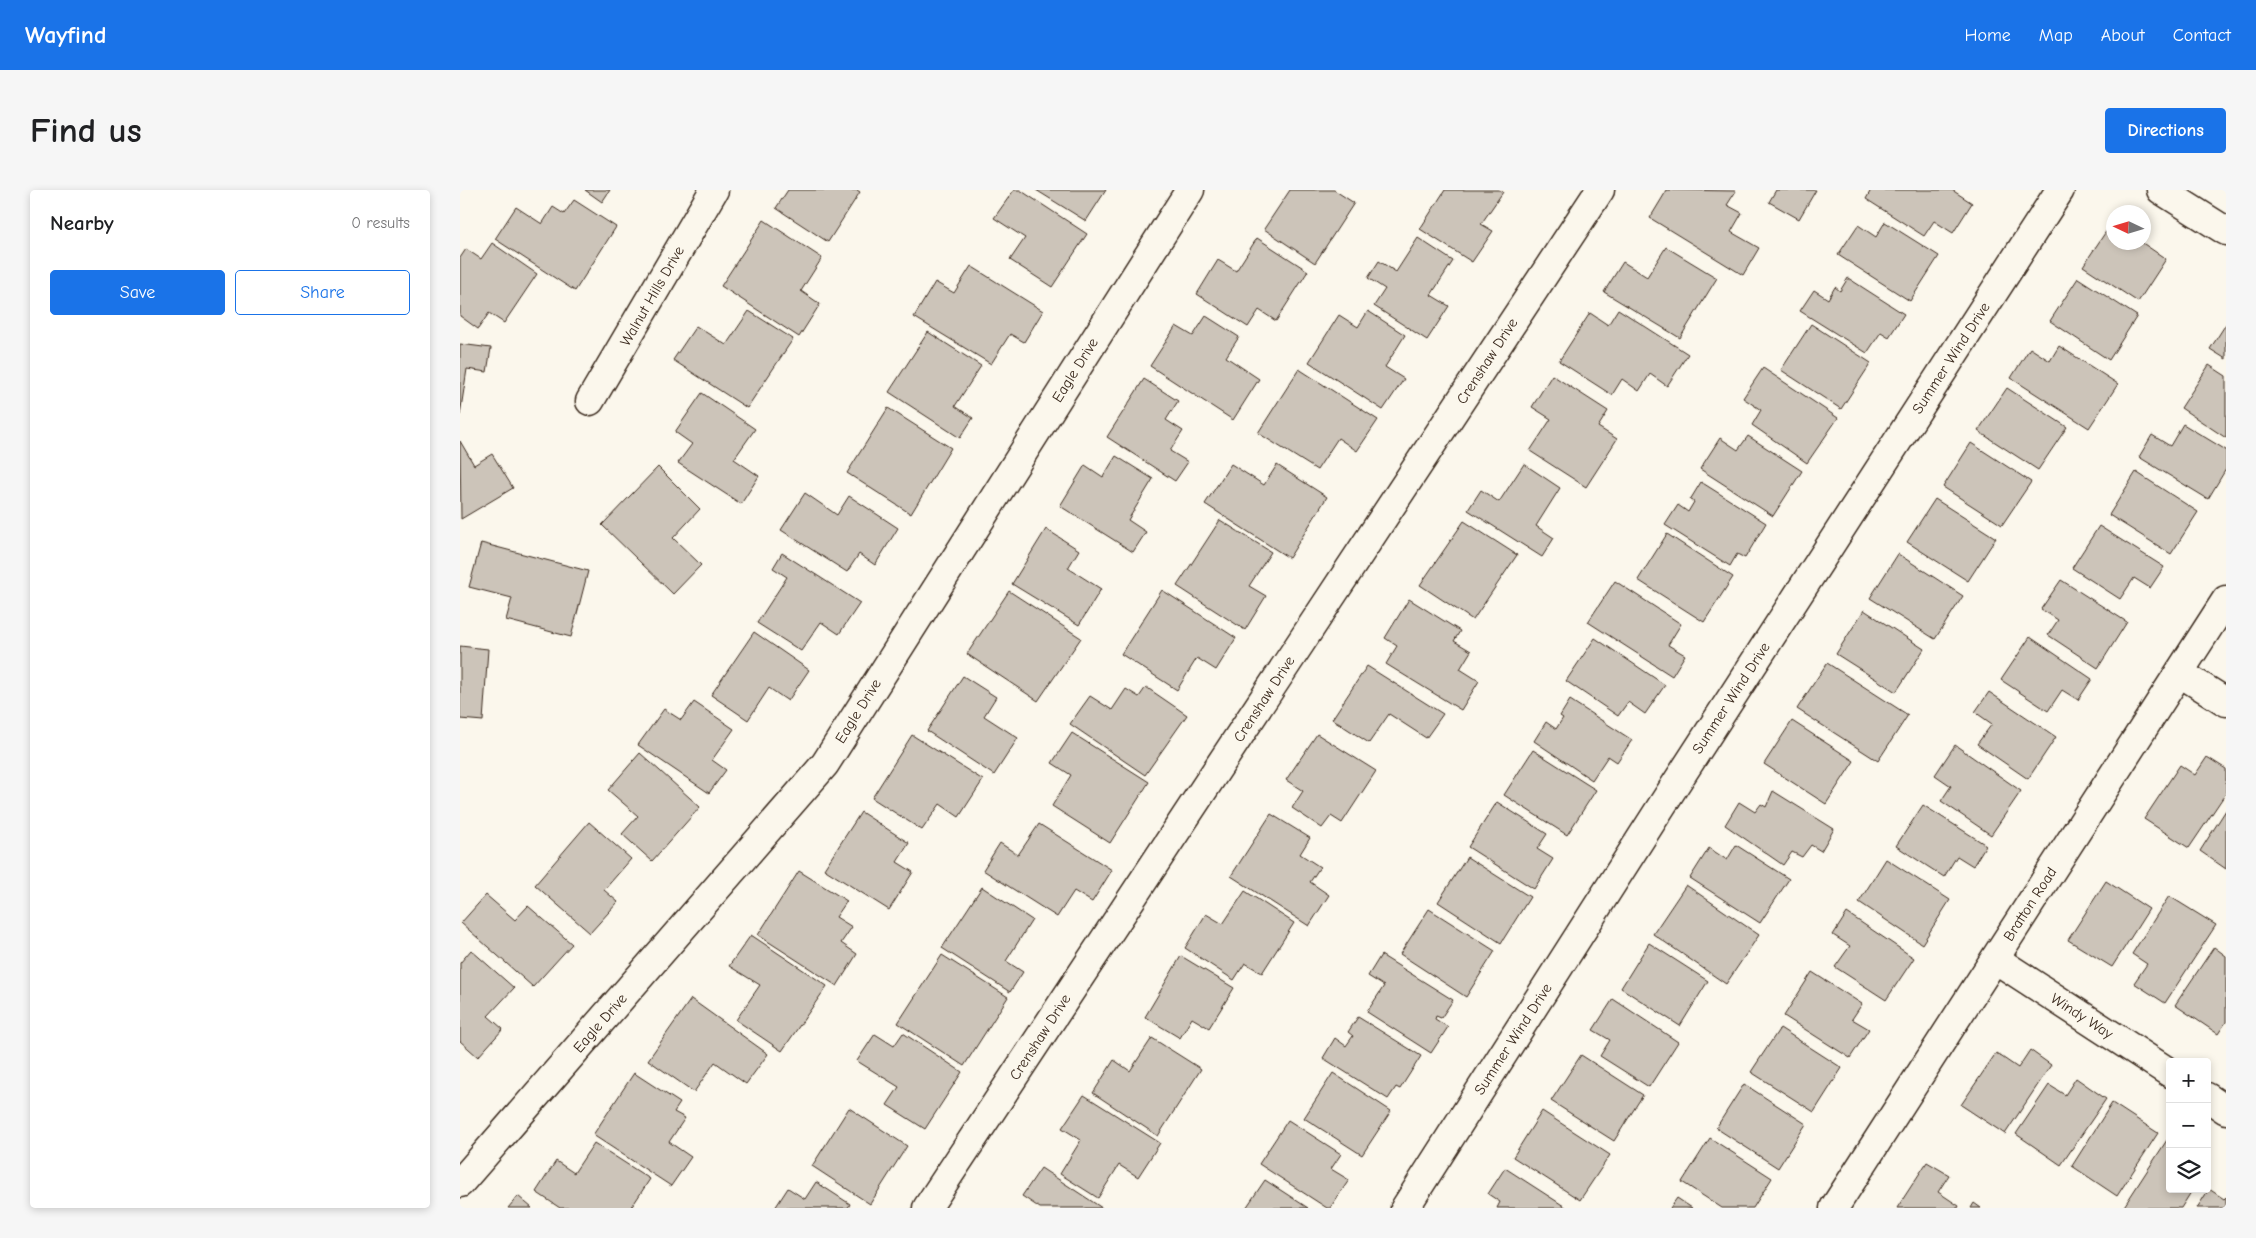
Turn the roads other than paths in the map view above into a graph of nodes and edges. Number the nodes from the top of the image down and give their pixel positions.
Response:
1 (714, 190) edge
2 (1190, 190) edge
3 (1600, 190) edge
4 (2060, 190) edge
5 (2161, 190) edge
6 (2226, 232) edge
7 (590, 402) dead end
8 (2226, 600) edge
9 (2180, 673) junction
10 (2226, 702) edge
11 (1995, 959) junction
12 (2166, 1070) edge
13 (2211, 1101) edge
14 (2226, 1110) edge
15 (460, 1183) edge
16 (927, 1208) edge
17 (1405, 1208) edge
18 (1834, 1208) edge

1 - 7 street, Walnut Hills Drive
2 - 15 street, Eagle Drive
3 - 16 street, Crenshaw Drive
4 - 17 street, Summer Wind Drive
5 - 6 street
8 - 9 street, Bratton Road
9 - 10 street
9 - 11 street, Bratton Road
11 - 12 street, Windy Way
11 - 18 street, Bratton Road
13 - 14 street

